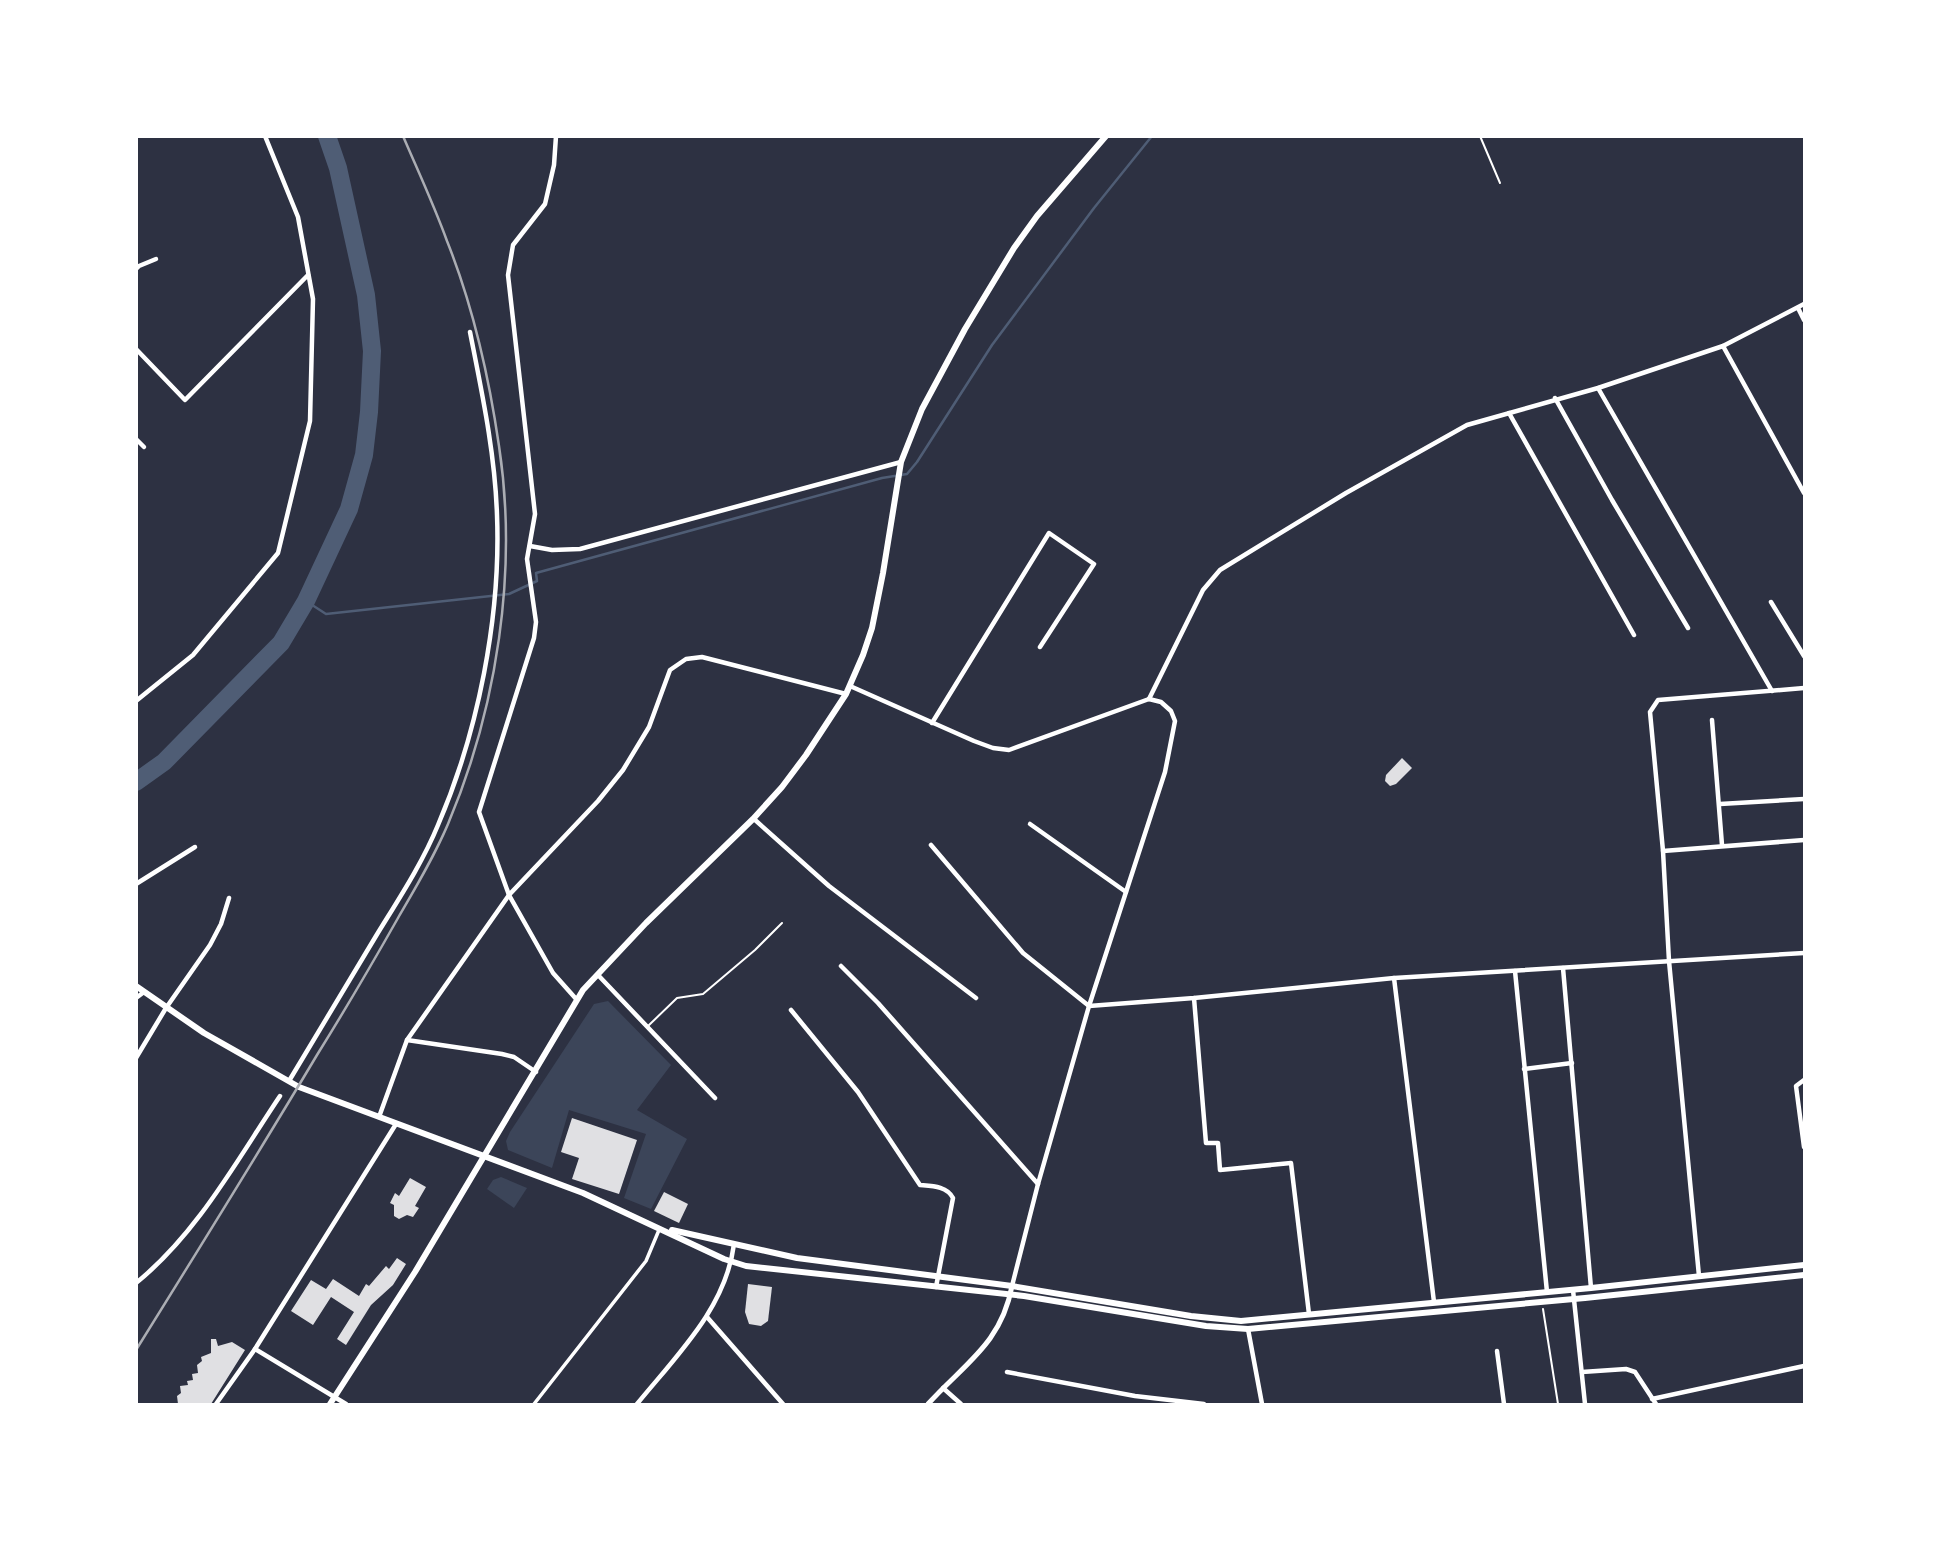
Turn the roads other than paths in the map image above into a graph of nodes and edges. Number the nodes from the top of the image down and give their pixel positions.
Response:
1 (265, 136) edge
2 (556, 136) edge
3 (1106, 136) edge
4 (156, 259) dead end
5 (136, 269) edge
6 (309, 275) junction
7 (1804, 304) edge
8 (1798, 308) junction
9 (1804, 320) edge
10 (470, 332) dead end
11 (1723, 346) junction
12 (136, 349) edge
13 (1598, 387) junction
14 (1555, 398) junction
15 (1509, 413) junction
16 (136, 439) edge
17 (144, 447) dead end
18 (900, 465) junction
19 (1804, 493) edge
20 (530, 546) junction
21 (1771, 602) dead end
22 (1688, 628) dead end
23 (1634, 635) dead end
24 (1040, 647) dead end
25 (1804, 656) edge
26 (850, 686) junction
27 (1804, 688) edge
28 (1772, 691) junction
29 (846, 694) junction
30 (1149, 699) junction
31 (136, 701) edge
32 (1712, 720) dead end
33 (932, 723) junction
34 (1804, 799) edge
35 (1720, 804) junction
36 (753, 819) junction
37 (1030, 824) dead end
38 (1804, 840) edge
39 (931, 845) dead end
40 (1722, 845) junction
41 (195, 847) dead end
42 (1663, 851) junction
43 (136, 884) edge
44 (1126, 892) junction
45 (509, 894) junction
46 (229, 898) dead end
47 (782, 923) dead end
48 (1804, 953) edge
49 (1669, 961) junction
50 (841, 966) dead end
51 (1563, 968) junction
52 (1515, 971) junction
53 (597, 974) junction
54 (1394, 978) junction
55 (136, 986) edge
56 (144, 992) junction
57 (136, 998) edge
58 (976, 998) dead end
59 (1194, 998) junction
60 (577, 1000) junction
61 (1089, 1006) junction
62 (166, 1008) junction
63 (792, 1010) dead end
64 (646, 1027) junction
65 (407, 1040) junction
66 (136, 1058) edge
67 (1572, 1063) junction
68 (1524, 1069) junction
69 (536, 1072) junction
70 (1804, 1080) edge
71 (289, 1082) junction
72 (280, 1096) dead end
73 (715, 1098) dead end
74 (378, 1117) junction
75 (396, 1124) junction
76 (1804, 1147) edge
77 (485, 1155) junction
78 (1038, 1184) junction
79 (660, 1228) junction
80 (734, 1244) junction
81 (732, 1262) junction
82 (1804, 1265) edge
83 (1804, 1275) edge
84 (1699, 1276) junction
85 (938, 1277) junction
86 (136, 1283) edge
87 (1012, 1286) junction
88 (936, 1288) junction
89 (1591, 1288) junction
90 (1573, 1290) junction
91 (1547, 1292) junction
92 (1011, 1295) junction
93 (1574, 1299) junction
94 (1434, 1302) junction
95 (1309, 1314) junction
96 (707, 1317) junction
97 (1248, 1329) junction
98 (255, 1349) junction
99 (1497, 1351) dead end
100 (1804, 1366) edge
101 (1007, 1372) dead end
102 (1582, 1372) junction
103 (943, 1388) junction
104 (334, 1398) junction
105 (1652, 1399) junction
106 (216, 1405) edge
107 (330, 1405) edge
108 (346, 1405) edge
109 (534, 1405) edge
110 (637, 1405) edge
111 (783, 1405) edge
112 (928, 1405) edge
113 (961, 1405) edge
114 (1204, 1405) edge
115 (1262, 1405) edge
116 (1504, 1405) edge
117 (1585, 1405) edge
118 (1656, 1405) edge

1 - 6 street
2 - 20 street
3 - 18 main road
4 - 5 street
6 - 12 street
6 - 31 street
7 - 8 street
8 - 9 street
8 - 11 street
10 - 71 street
11 - 13 street
11 - 19 street
13 - 14 street
13 - 28 street
14 - 15 street
14 - 22 street
15 - 23 street
15 - 30 street
16 - 17 street
18 - 20 street
18 - 26 main road
20 - 45 street
21 - 25 street
24 - 33 street
26 - 29 main road
26 - 33 street
27 - 28 street
28 - 42 street
29 - 36 main road
29 - 45 street
30 - 33 street
30 - 44 street
32 - 35 street
34 - 35 street
35 - 40 street
36 - 53 main road
36 - 58 street
37 - 44 street
38 - 40 street
39 - 61 street
40 - 42 street
41 - 43 street
42 - 49 street
44 - 61 street
45 - 60 street
45 - 65 street
46 - 62 street
47 - 64 lane
48 - 49 street
49 - 51 street
49 - 84 street
50 - 78 street
51 - 52 street
51 - 67 street
52 - 54 street
52 - 68 street
53 - 60 main road
53 - 64 street
54 - 59 street
54 - 94 street
55 - 56 main road
56 - 57 street
56 - 62 main road
59 - 61 street
59 - 95 street
60 - 69 main road
61 - 78 street
62 - 66 street
62 - 71 main road
63 - 85 street
64 - 73 street
65 - 69 street
65 - 74 street
67 - 68 street
67 - 89 street
68 - 91 street
69 - 77 main road
70 - 76 street
71 - 74 main road
72 - 86 street
74 - 75 main road
75 - 77 main road
75 - 98 street
77 - 79 main road
77 - 104 main road
78 - 87 street
79 - 80 main road
79 - 81 main road
79 - 109 street
80 - 81 street
80 - 85 main road
81 - 88 main road
81 - 96 street
82 - 84 main road
83 - 93 main road
84 - 89 main road
85 - 87 main road
85 - 88 street
87 - 92 street
87 - 95 main road
88 - 92 main road
89 - 90 main road
90 - 91 main road
90 - 93 street
91 - 94 main road
92 - 97 main road
92 - 103 street
93 - 97 main road
93 - 102 street
94 - 95 main road
96 - 110 street
96 - 111 street
97 - 115 street
98 - 104 street
98 - 106 street
99 - 116 street
100 - 105 street
101 - 114 street
102 - 105 street
102 - 117 street
103 - 112 street
103 - 113 street
104 - 107 main road
104 - 108 street
105 - 118 street

